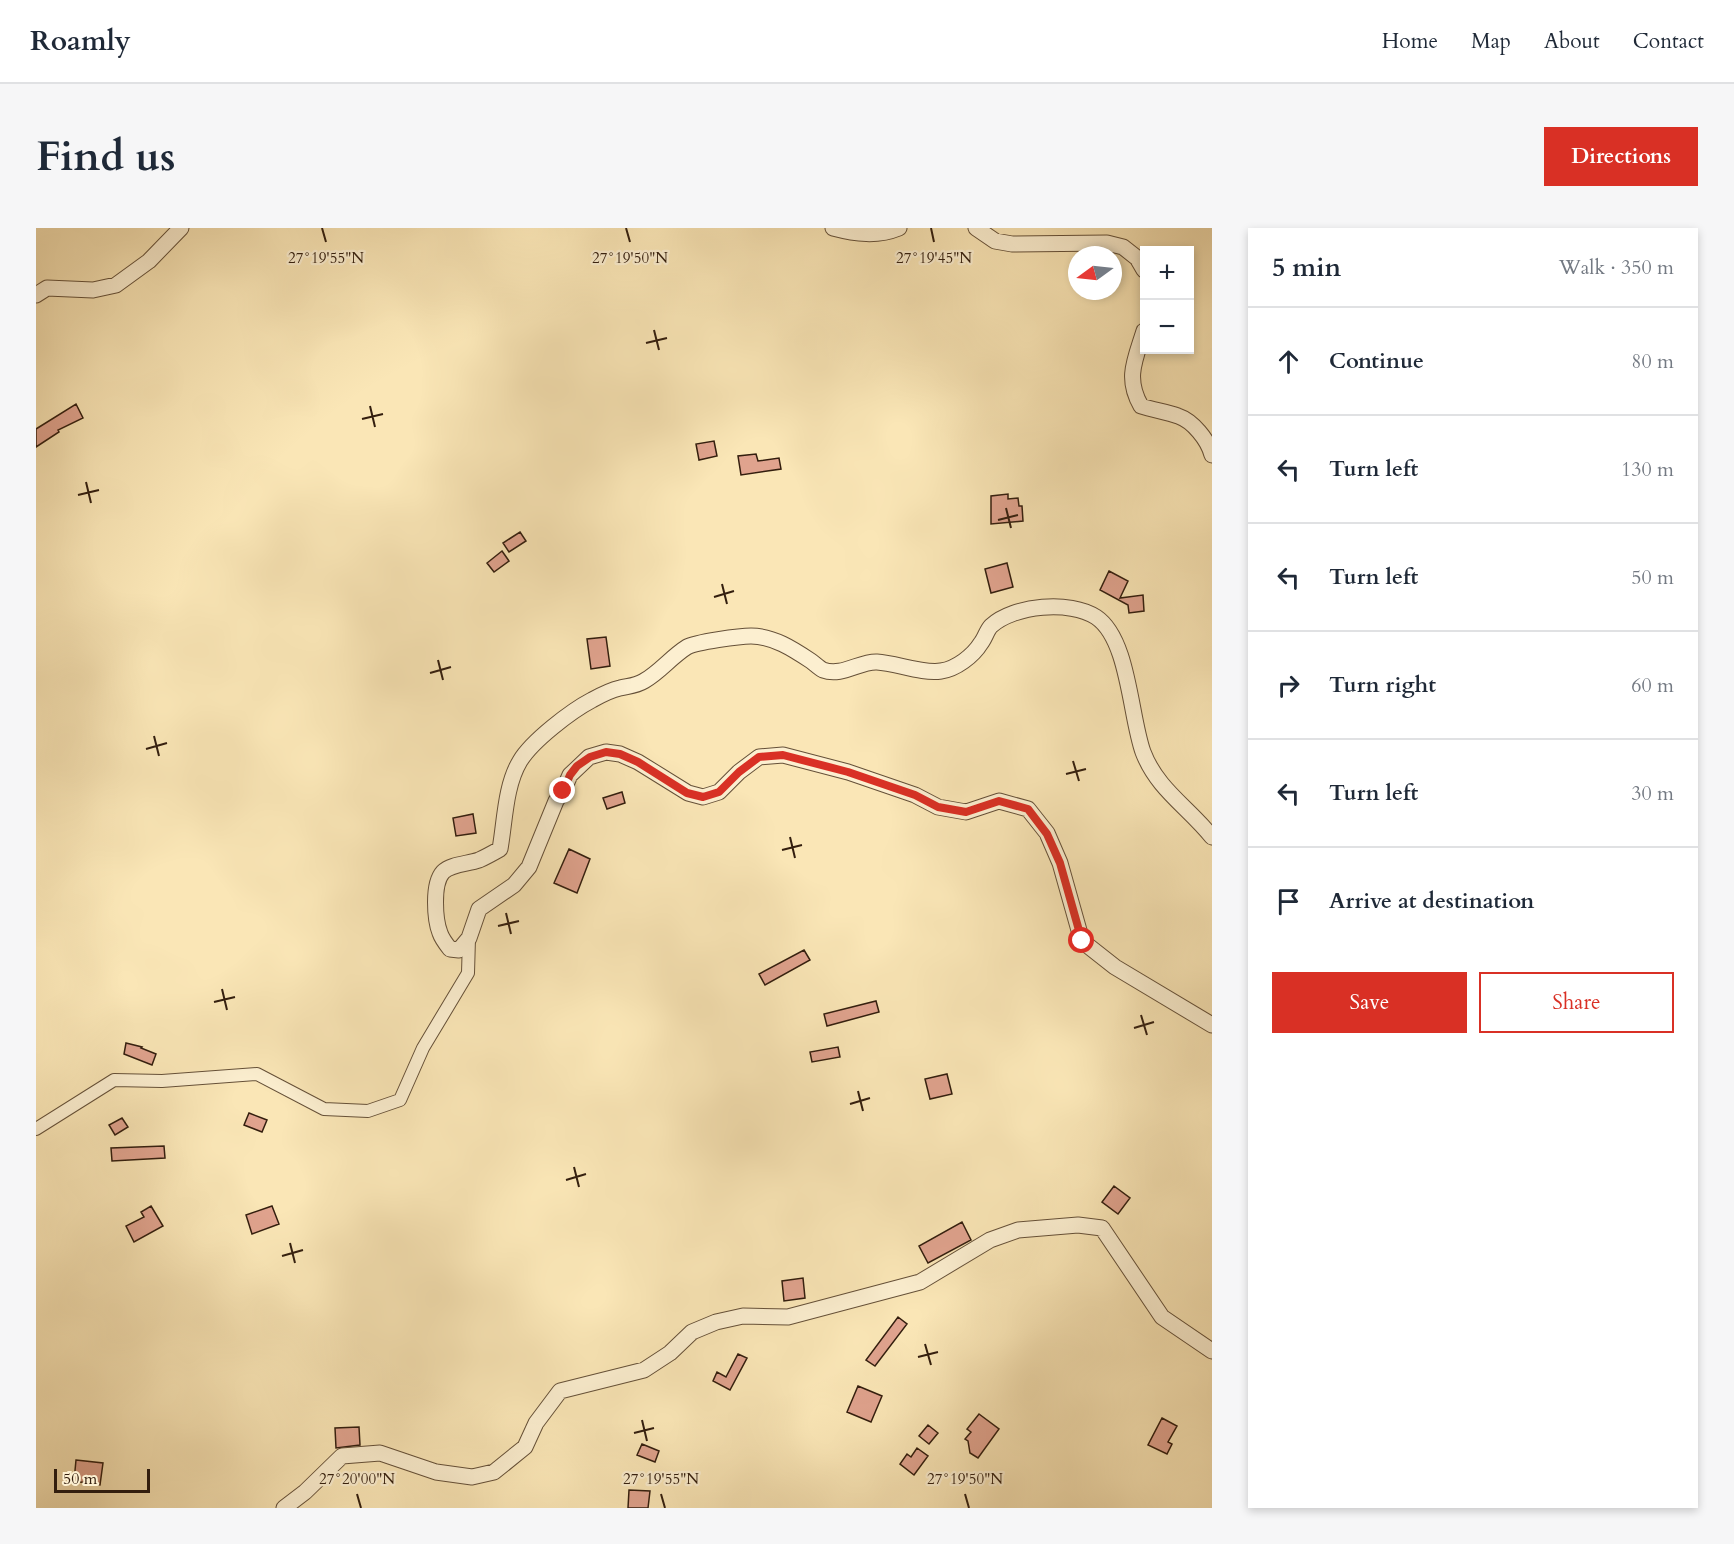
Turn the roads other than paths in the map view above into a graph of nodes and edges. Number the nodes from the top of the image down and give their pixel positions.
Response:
1 (180, 228) edge
2 (833, 228) edge
3 (899, 228) edge
4 (975, 228) edge
5 (1140, 263) edge
6 (36, 295) edge
7 (1140, 345) edge
8 (1212, 455) edge
9 (1212, 837) edge
10 (469, 938) junction
11 (1212, 1025) edge
12 (36, 1129) edge
13 (1212, 1351) edge
14 (284, 1508) edge

1 - 6 street
2 - 3 street
4 - 5 street
7 - 8 street
9 - 10 street
10 - 11 street
10 - 12 street
13 - 14 street

